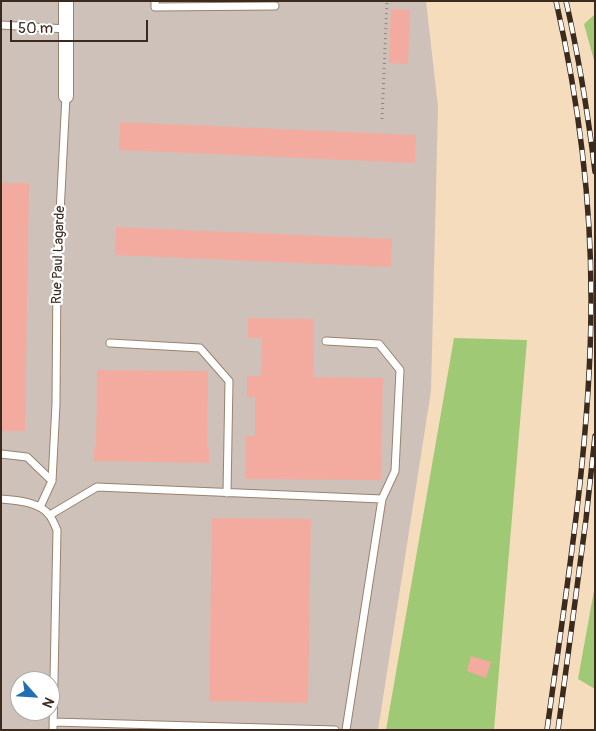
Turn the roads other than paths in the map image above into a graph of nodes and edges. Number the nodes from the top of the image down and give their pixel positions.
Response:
1 (66, 1) edge
2 (155, 1) edge
3 (275, 6) dead end
4 (1, 24) edge
5 (66, 29) junction
6 (66, 96) joint
7 (326, 341) dead end
8 (110, 343) dead end
9 (1, 454) edge
10 (52, 481) junction
11 (227, 492) junction
12 (1, 499) edge
13 (382, 499) junction
14 (40, 507) junction
15 (50, 515) junction
16 (53, 726) edge
17 (335, 730) edge
18 (346, 730) edge

1 - 5 street, Rue Paul Lagarde
2 - 3 lane
4 - 5 lane
5 - 6 street, Rue Paul Lagarde
6 - 10 lane, Rue Paul Lagarde
7 - 13 lane
8 - 11 lane
9 - 10 lane
10 - 14 lane, Rue Paul Lagarde
11 - 13 lane
11 - 15 lane
12 - 14 lane
13 - 18 lane
14 - 15 lane
15 - 16 lane
16 - 17 lane

